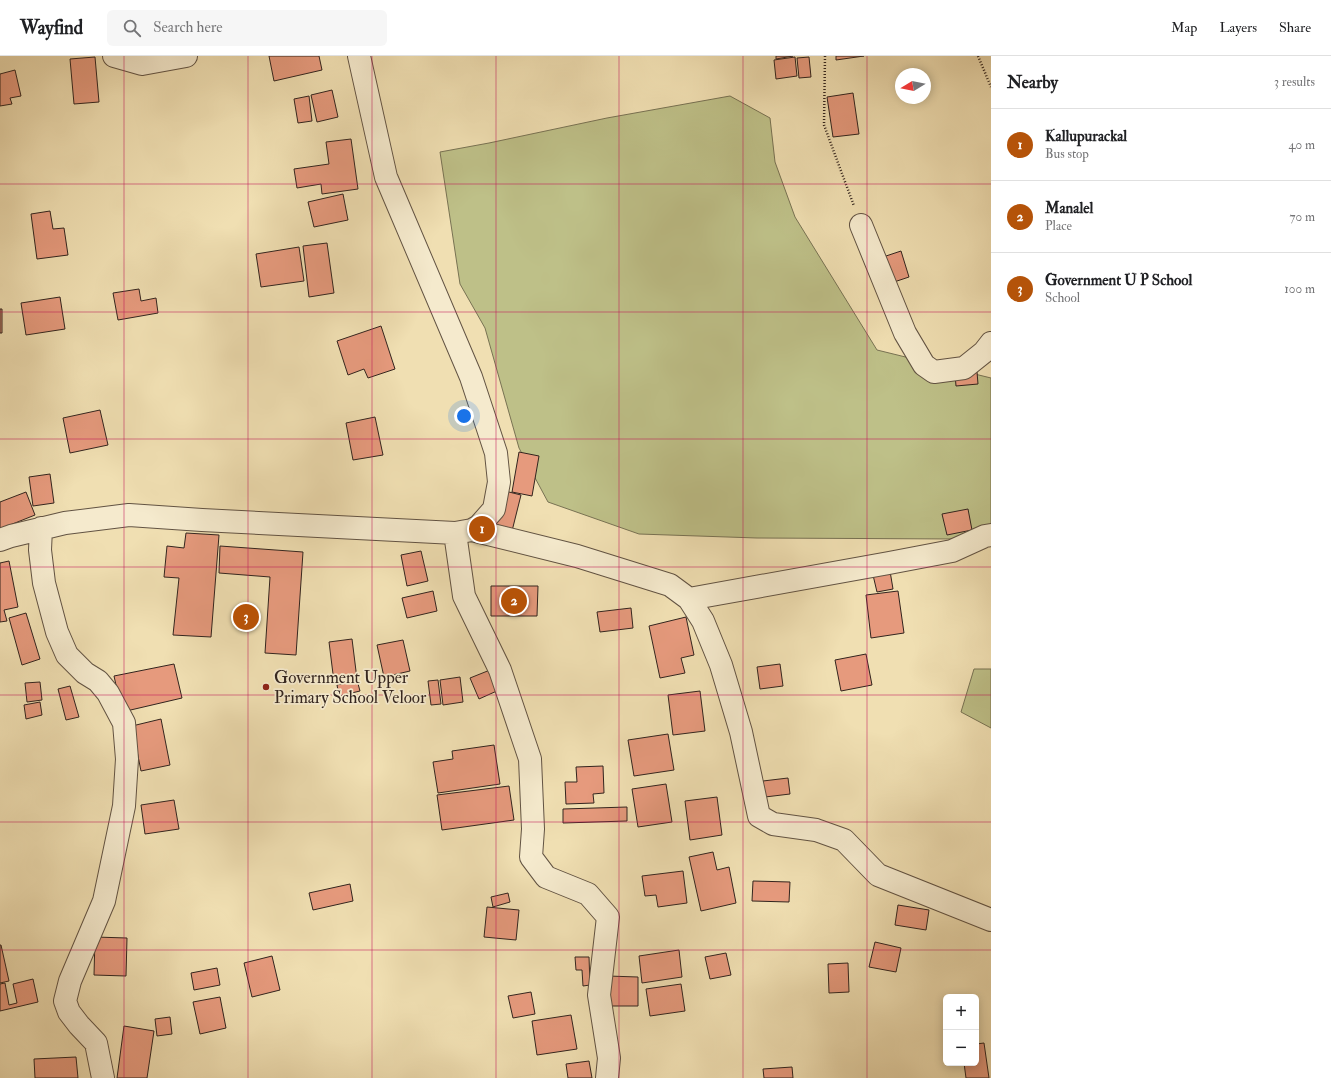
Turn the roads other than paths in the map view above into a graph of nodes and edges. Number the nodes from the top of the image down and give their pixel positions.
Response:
1 (114, 56) edge
2 (186, 56) edge
3 (359, 56) edge
4 (861, 225) road end
5 (991, 343) edge
6 (41, 528) junction
7 (464, 531) junction
8 (991, 535) edge
9 (0, 540) edge
10 (689, 598) junction
11 (991, 920) edge
12 (103, 1078) edge
13 (607, 1078) edge

1 - 2 street
3 - 7 street
4 - 5 street
6 - 7 street
6 - 9 street
6 - 12 street
7 - 10 street
7 - 13 street
8 - 10 street
10 - 11 street

